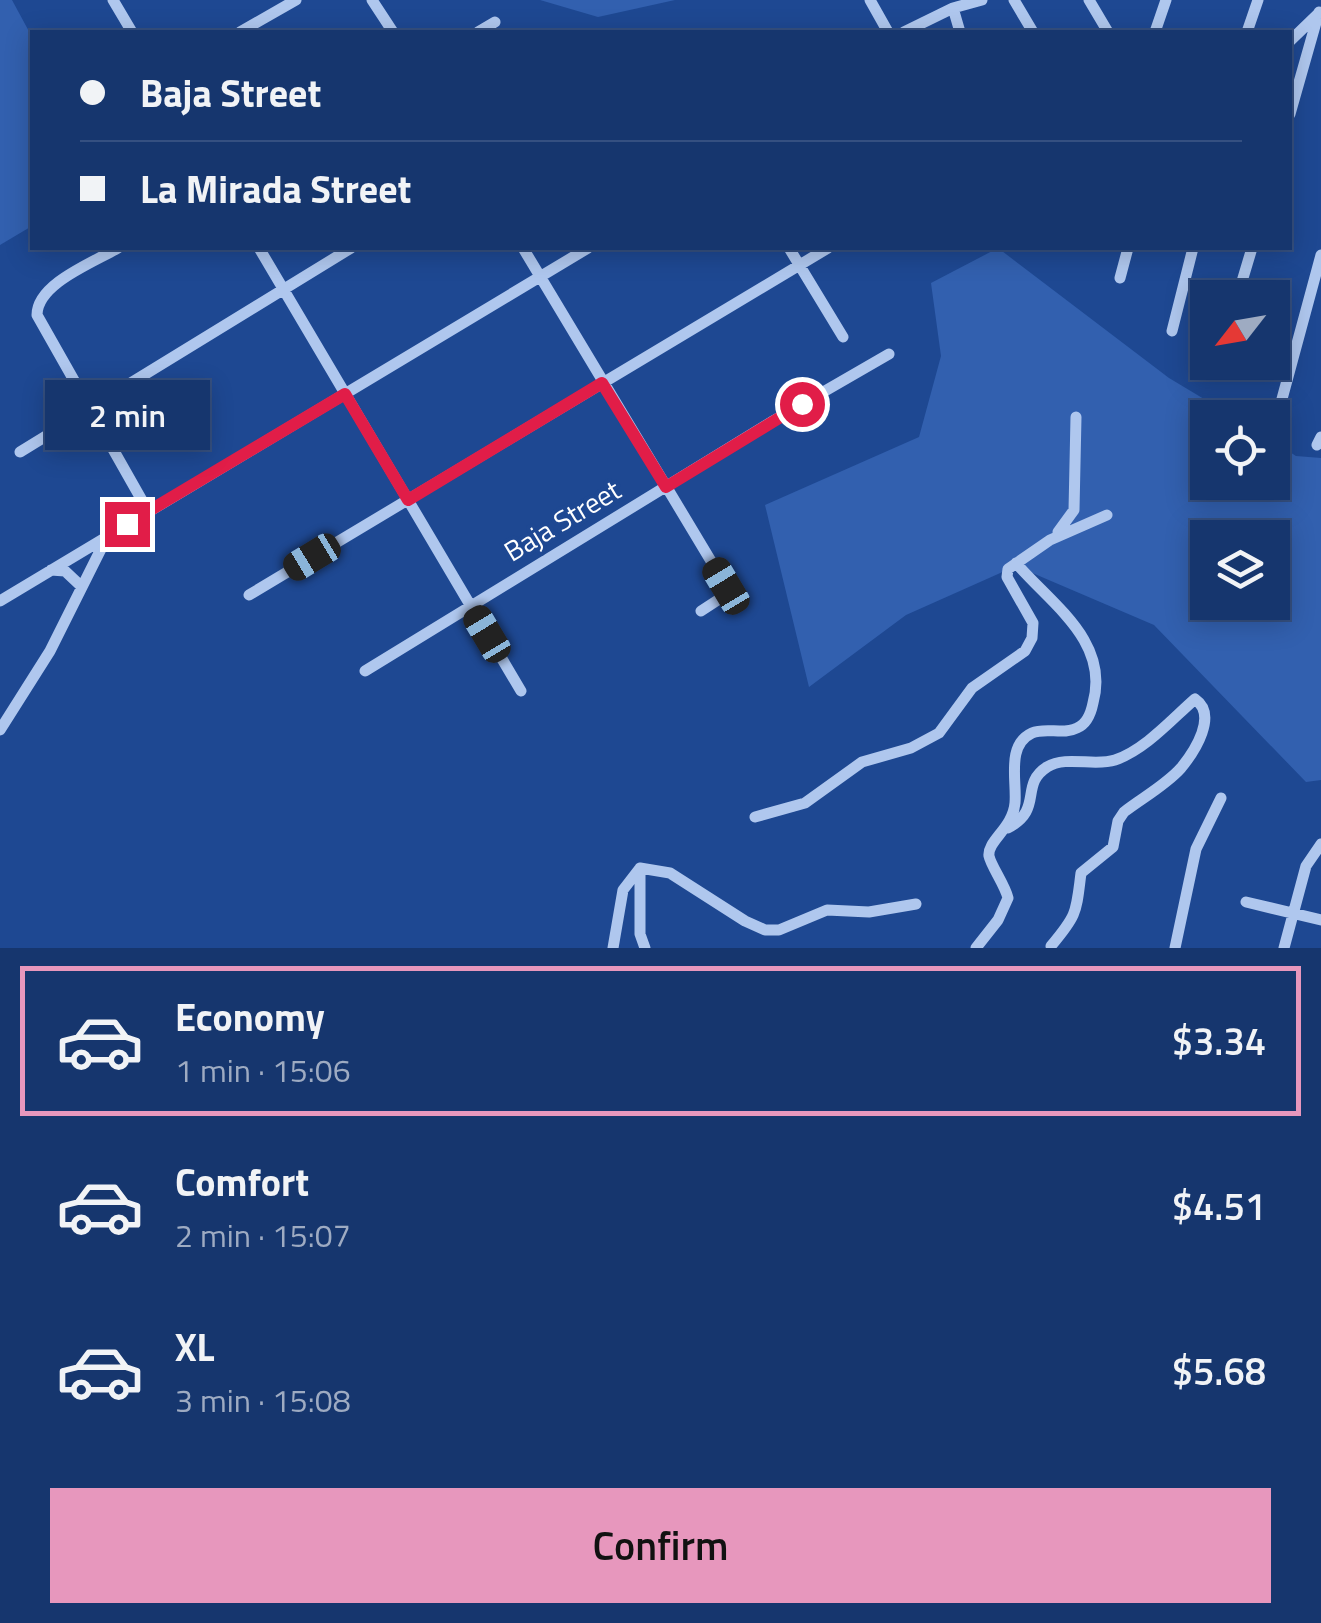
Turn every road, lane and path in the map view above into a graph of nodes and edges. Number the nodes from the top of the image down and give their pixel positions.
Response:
1 (113, 0) edge
2 (296, 0) edge
3 (372, 0) edge
4 (870, 0) edge
5 (982, 0) edge
6 (1014, 0) edge
7 (1089, 0) edge
8 (1166, 0) edge
9 (1258, 0) edge
10 (953, 8) junction
11 (1320, 10) edge
12 (494, 22) dead end
13 (131, 30) edge
14 (244, 30) edge
15 (391, 30) edge
16 (481, 30) edge
17 (887, 30) edge
18 (908, 30) edge
19 (959, 30) edge
20 (1032, 30) edge
21 (1107, 30) edge
22 (1156, 30) edge
23 (1248, 30) edge
24 (1292, 39) edge
25 (1292, 107) edge
26 (115, 250) edge
27 (260, 250) edge
28 (347, 250) edge
29 (524, 250) edge
30 (585, 250) edge
31 (790, 250) edge
32 (825, 250) edge
33 (1127, 250) edge
34 (1192, 250) edge
35 (1251, 250) edge
36 (1321, 254) edge
37 (799, 265) junction
38 (540, 276) junction
39 (1120, 278) dead end
40 (1242, 280) edge
41 (282, 287) junction
42 (1172, 331) dead end
43 (842, 337) dead end
44 (889, 354) dead end
45 (602, 383) junction
46 (121, 388) dead end
47 (345, 394) junction
48 (1283, 400) edge
49 (90, 409) junction
50 (1076, 418) dead end
51 (20, 452) dead end
52 (666, 487) junction
53 (408, 500) junction
54 (148, 511) junction
55 (1108, 515) dead end
56 (106, 537) junction
57 (1050, 540) junction
58 (1016, 563) junction
59 (51, 570) junction
60 (82, 587) junction
61 (249, 595) dead end
62 (0, 601) edge
63 (470, 604) junction
64 (701, 611) dead end
65 (365, 671) dead end
66 (521, 691) dead end
67 (0, 730) edge
68 (1221, 798) dead end
69 (755, 817) dead end
70 (1008, 828) junction
71 (1321, 844) edge
72 (640, 868) junction
73 (1246, 902) dead end
74 (916, 904) dead end
75 (1294, 912) junction
76 (1321, 920) edge
77 (1052, 946) edge
78 (614, 948) edge
79 (645, 948) edge
80 (976, 948) edge
81 (1176, 948) edge
82 (1284, 948) edge

1 - 13 street
2 - 14 street
3 - 15 street
4 - 17 street
5 - 10 street
6 - 20 street
7 - 21 street
8 - 22 street
9 - 23 street
10 - 18 street
10 - 19 street
11 - 24 street
11 - 25 street
12 - 16 street
26 - 49 street
27 - 41 street
28 - 41 street
29 - 38 street
30 - 38 street
31 - 37 street
32 - 37 street
33 - 39 street
34 - 42 street
35 - 40 street
36 - 48 street
37 - 43 street
37 - 45 street
38 - 45 street
38 - 47 street
41 - 46 street
41 - 47 street
44 - 52 street, Baja Street
45 - 52 street
45 - 53 street
47 - 53 street
47 - 54 street
49 - 51 street
49 - 54 street
50 - 57 street
52 - 63 street, Baja Street
52 - 64 street
53 - 61 street
53 - 63 street
54 - 56 street
55 - 57 street
56 - 59 street
56 - 60 street
57 - 58 street
58 - 69 street
58 - 70 street
59 - 60 street
59 - 62 street
60 - 67 street
63 - 65 street, Baja Street
63 - 66 street
68 - 81 street
70 - 77 street
70 - 80 street
71 - 75 street
72 - 74 street
72 - 78 street
72 - 79 street
73 - 75 street
75 - 76 street
75 - 82 street

